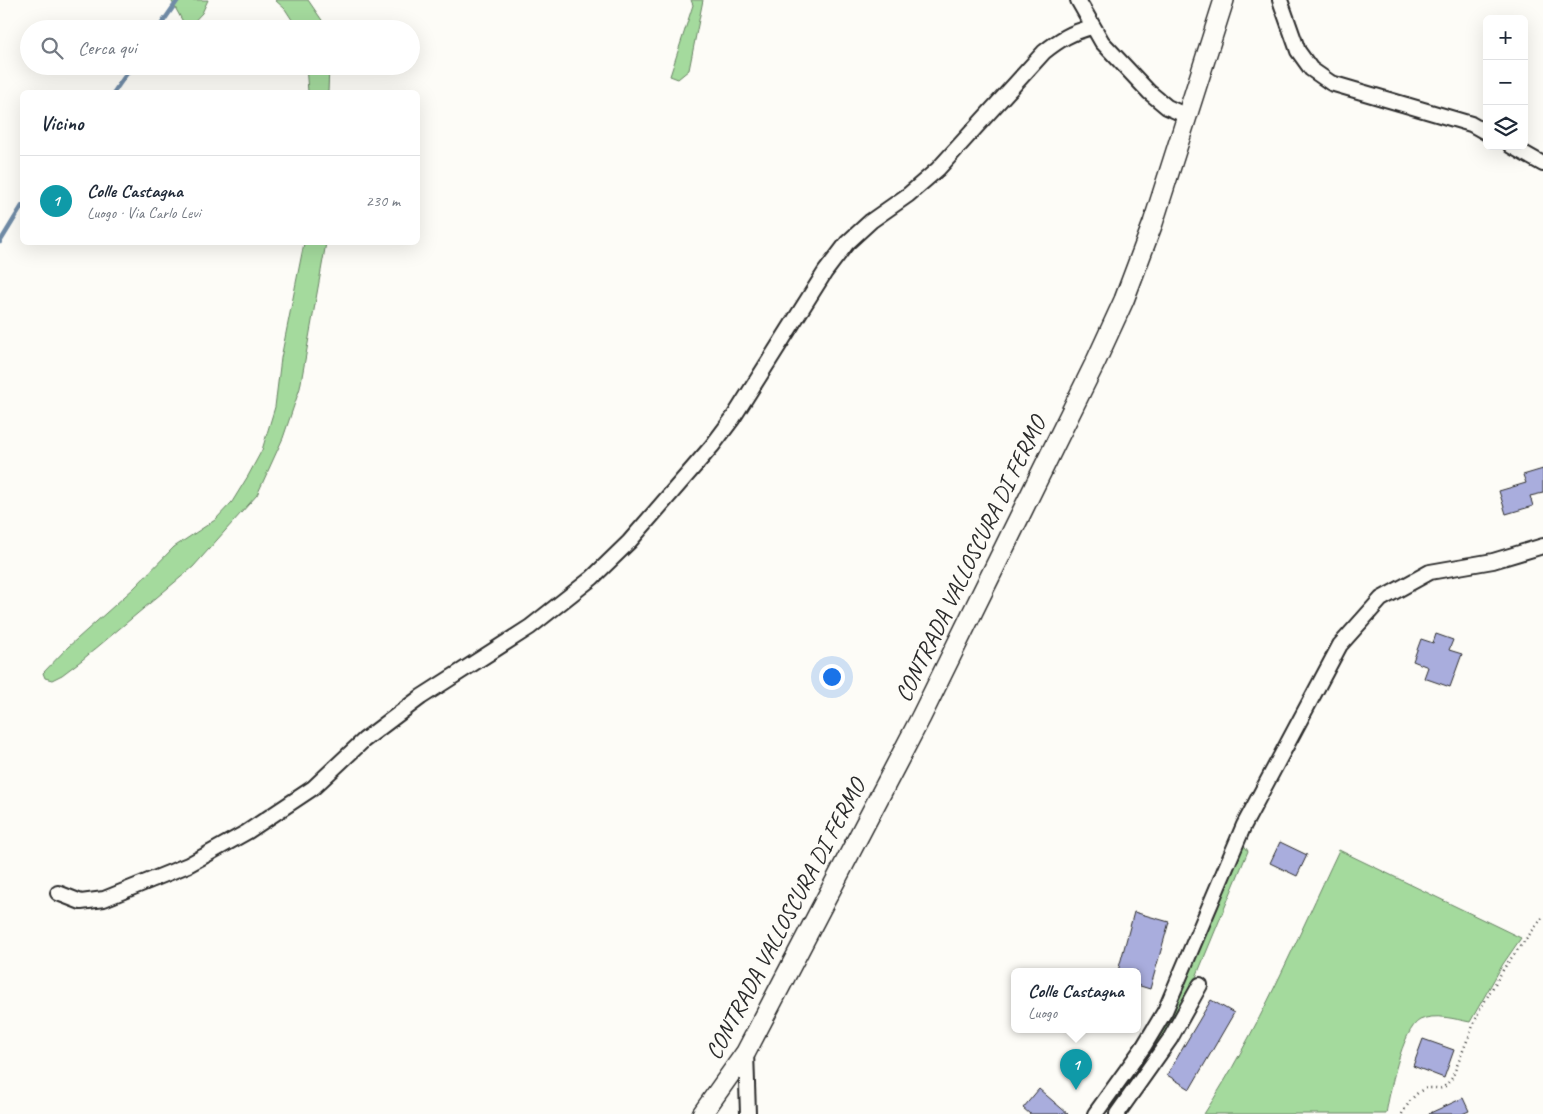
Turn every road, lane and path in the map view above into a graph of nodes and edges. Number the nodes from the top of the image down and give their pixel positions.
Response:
1 (1078, 0) edge
2 (1224, 0) edge
3 (1280, 0) edge
4 (1092, 28) junction
5 (1187, 116) junction
6 (1483, 131) edge
7 (1518, 150) edge
8 (1543, 164) edge
9 (1543, 546) edge
10 (58, 893) dead end
11 (1543, 918) edge
12 (1200, 985) dead end
13 (746, 1052) junction
14 (702, 1114) edge
15 (748, 1114) edge
16 (1095, 1114) edge
17 (1117, 1114) edge
18 (1402, 1114) edge

1 - 4 street
2 - 5 street, CONTRADA VALLOSCURA DI FERMO
3 - 6 street
4 - 5 street
4 - 10 street
5 - 13 street, CONTRADA VALLOSCURA DI FERMO
7 - 8 street
9 - 16 street
11 - 18 path
12 - 17 street
13 - 14 street, CONTRADA VALLOSCURA DI FERMO
13 - 15 street

